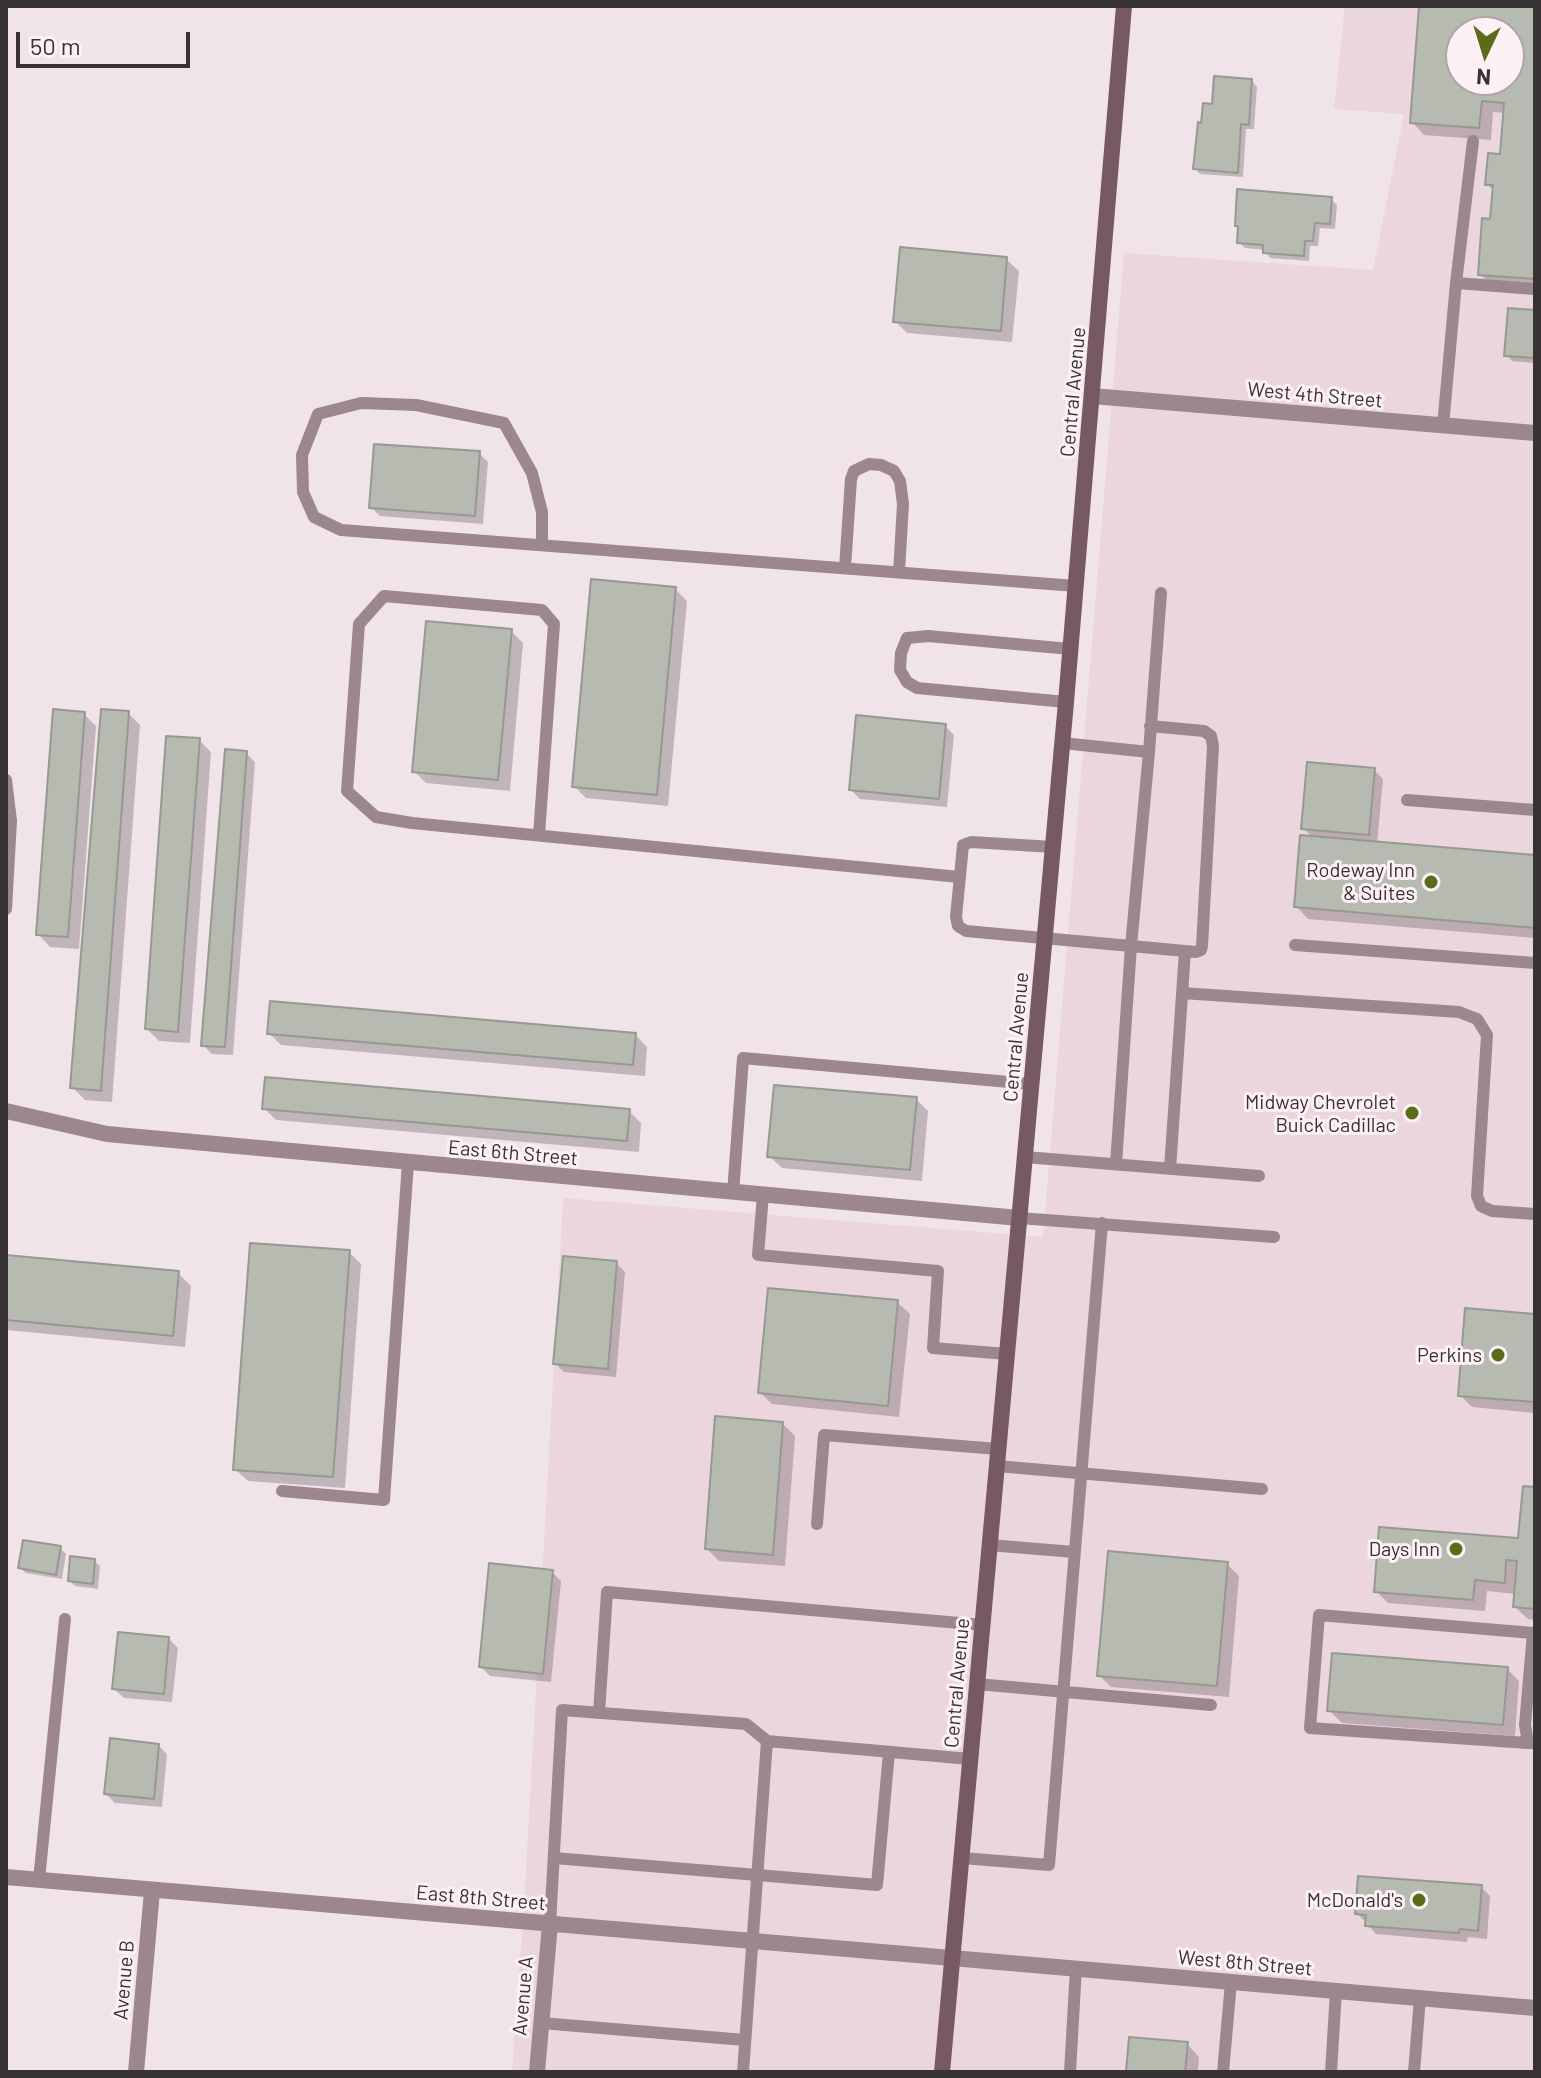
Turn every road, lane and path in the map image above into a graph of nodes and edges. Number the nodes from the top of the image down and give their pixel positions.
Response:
1 (1124, 6) edge
2 (1473, 141) dead end
3 (1456, 283) junction
4 (1535, 289) edge
5 (1092, 396) junction
6 (1443, 426) junction
7 (1535, 433) edge
8 (542, 545) junction
9 (845, 568) junction
10 (899, 572) junction
11 (1076, 586) junction
12 (1161, 593) dead end
13 (1070, 649) junction
14 (1066, 702) junction
15 (1150, 726) junction
16 (1062, 743) junction
17 (1149, 752) junction
18 (6, 780) edge
19 (1407, 800) dead end
20 (1535, 810) edge
21 (539, 835) junction
22 (1053, 847) junction
23 (959, 877) junction
24 (6, 909) edge
25 (1045, 938) junction
26 (1295, 945) dead end
27 (1131, 946) junction
28 (1185, 951) junction
29 (1535, 963) edge
30 (1182, 993) junction
31 (1031, 1084) junction
32 (6, 1111) edge
33 (1025, 1157) junction
34 (408, 1163) junction
35 (1116, 1164) junction
36 (1170, 1169) junction
37 (1259, 1176) dead end
38 (733, 1193) junction
39 (763, 1195) junction
40 (1535, 1214) edge
41 (1019, 1218) junction
42 (1102, 1223) junction
43 (1274, 1237) dead end
44 (1007, 1354) junction
45 (998, 1449) junction
46 (997, 1466) junction
47 (1081, 1474) junction
48 (1262, 1489) dead end
49 (282, 1491) dead end
50 (817, 1524) dead end
51 (989, 1545) junction
52 (1074, 1552) junction
53 (65, 1619) dead end
54 (982, 1625) junction
55 (977, 1684) junction
56 (1063, 1692) junction
57 (1211, 1705) dead end
58 (599, 1713) junction
59 (767, 1741) junction
60 (1532, 1743) edge
61 (889, 1752) junction
62 (970, 1759) junction
63 (554, 1858) junction
64 (962, 1858) junction
65 (757, 1875) junction
66 (6, 1877) edge
67 (39, 1880) junction
68 (152, 1891) junction
69 (550, 1924) junction
70 (752, 1941) junction
71 (952, 1958) junction
72 (1076, 1968) junction
73 (1231, 1982) junction
74 (1336, 1991) junction
75 (1420, 1998) junction
76 (1535, 2008) edge
77 (541, 2023) junction
78 (745, 2040) junction
79 (136, 2072) edge
80 (537, 2072) edge
81 (743, 2072) edge
82 (942, 2072) edge
83 (1070, 2072) edge
84 (1223, 2072) edge
85 (1331, 2072) edge
86 (1414, 2072) edge

1 - 5 street, Central Avenue
2 - 3 lane
3 - 4 lane
3 - 6 lane
5 - 6 street, West 4th Street
5 - 11 street, Central Avenue
6 - 7 street, West 4th Street
8 - 8 lane
8 - 9 lane
9 - 10 lane
9 - 10 lane
10 - 11 lane
11 - 13 street, Central Avenue
12 - 15 lane
13 - 14 street, Central Avenue
13 - 14 lane
14 - 16 street, Central Avenue
15 - 17 lane
15 - 28 lane
16 - 17 lane
16 - 22 street, Central Avenue
17 - 27 lane
18 - 24 lane
19 - 20 lane
21 - 21 lane
21 - 23 lane
22 - 23 lane
22 - 25 street, Central Avenue
23 - 25 lane
25 - 27 lane
25 - 31 street, Central Avenue
26 - 29 lane
27 - 28 lane
27 - 35 lane
28 - 30 lane
30 - 36 lane
30 - 40 lane
31 - 33 street, Central Avenue
31 - 38 lane
32 - 34 street, East 6th Street
33 - 35 lane
33 - 41 street, Central Avenue
34 - 38 street, East 6th Street
34 - 49 lane
35 - 36 lane
36 - 37 lane
38 - 39 street, East 6th Street
39 - 41 street, East 6th Street
39 - 44 lane
41 - 42 lane
41 - 44 street, Central Avenue
42 - 43 lane
42 - 47 lane
44 - 45 street, Central Avenue
45 - 46 street, Central Avenue
45 - 50 lane
46 - 47 lane
46 - 51 street, Central Avenue
47 - 48 lane
47 - 52 lane
51 - 52 lane
51 - 54 street, Central Avenue
52 - 56 lane
53 - 67 lane
54 - 55 street, Central Avenue
54 - 58 lane
55 - 56 lane
55 - 62 street, Central Avenue
56 - 57 lane
56 - 64 lane
58 - 59 lane
58 - 63 lane
59 - 61 lane
59 - 65 lane
60 - 60 lane
61 - 62 lane
61 - 65 lane
62 - 64 street, Central Avenue
63 - 65 lane
63 - 69 lane
64 - 71 street, Central Avenue
65 - 70 lane
66 - 67 street, East 8th Street
67 - 68 street, East 8th Street
68 - 69 street, East 8th Street
68 - 79 street, Avenue B
69 - 70 street, East 8th Street
69 - 77 street, Avenue A
70 - 71 street, East 8th Street
70 - 78 lane
71 - 72 street, West 8th Street
71 - 82 street, Central Avenue
72 - 73 street, West 8th Street
72 - 83 lane
73 - 74 street, West 8th Street
73 - 84 lane
74 - 75 street, West 8th Street
74 - 85 lane
75 - 76 street, West 8th Street
75 - 86 lane
77 - 78 lane
77 - 80 street, Avenue A
78 - 81 lane

